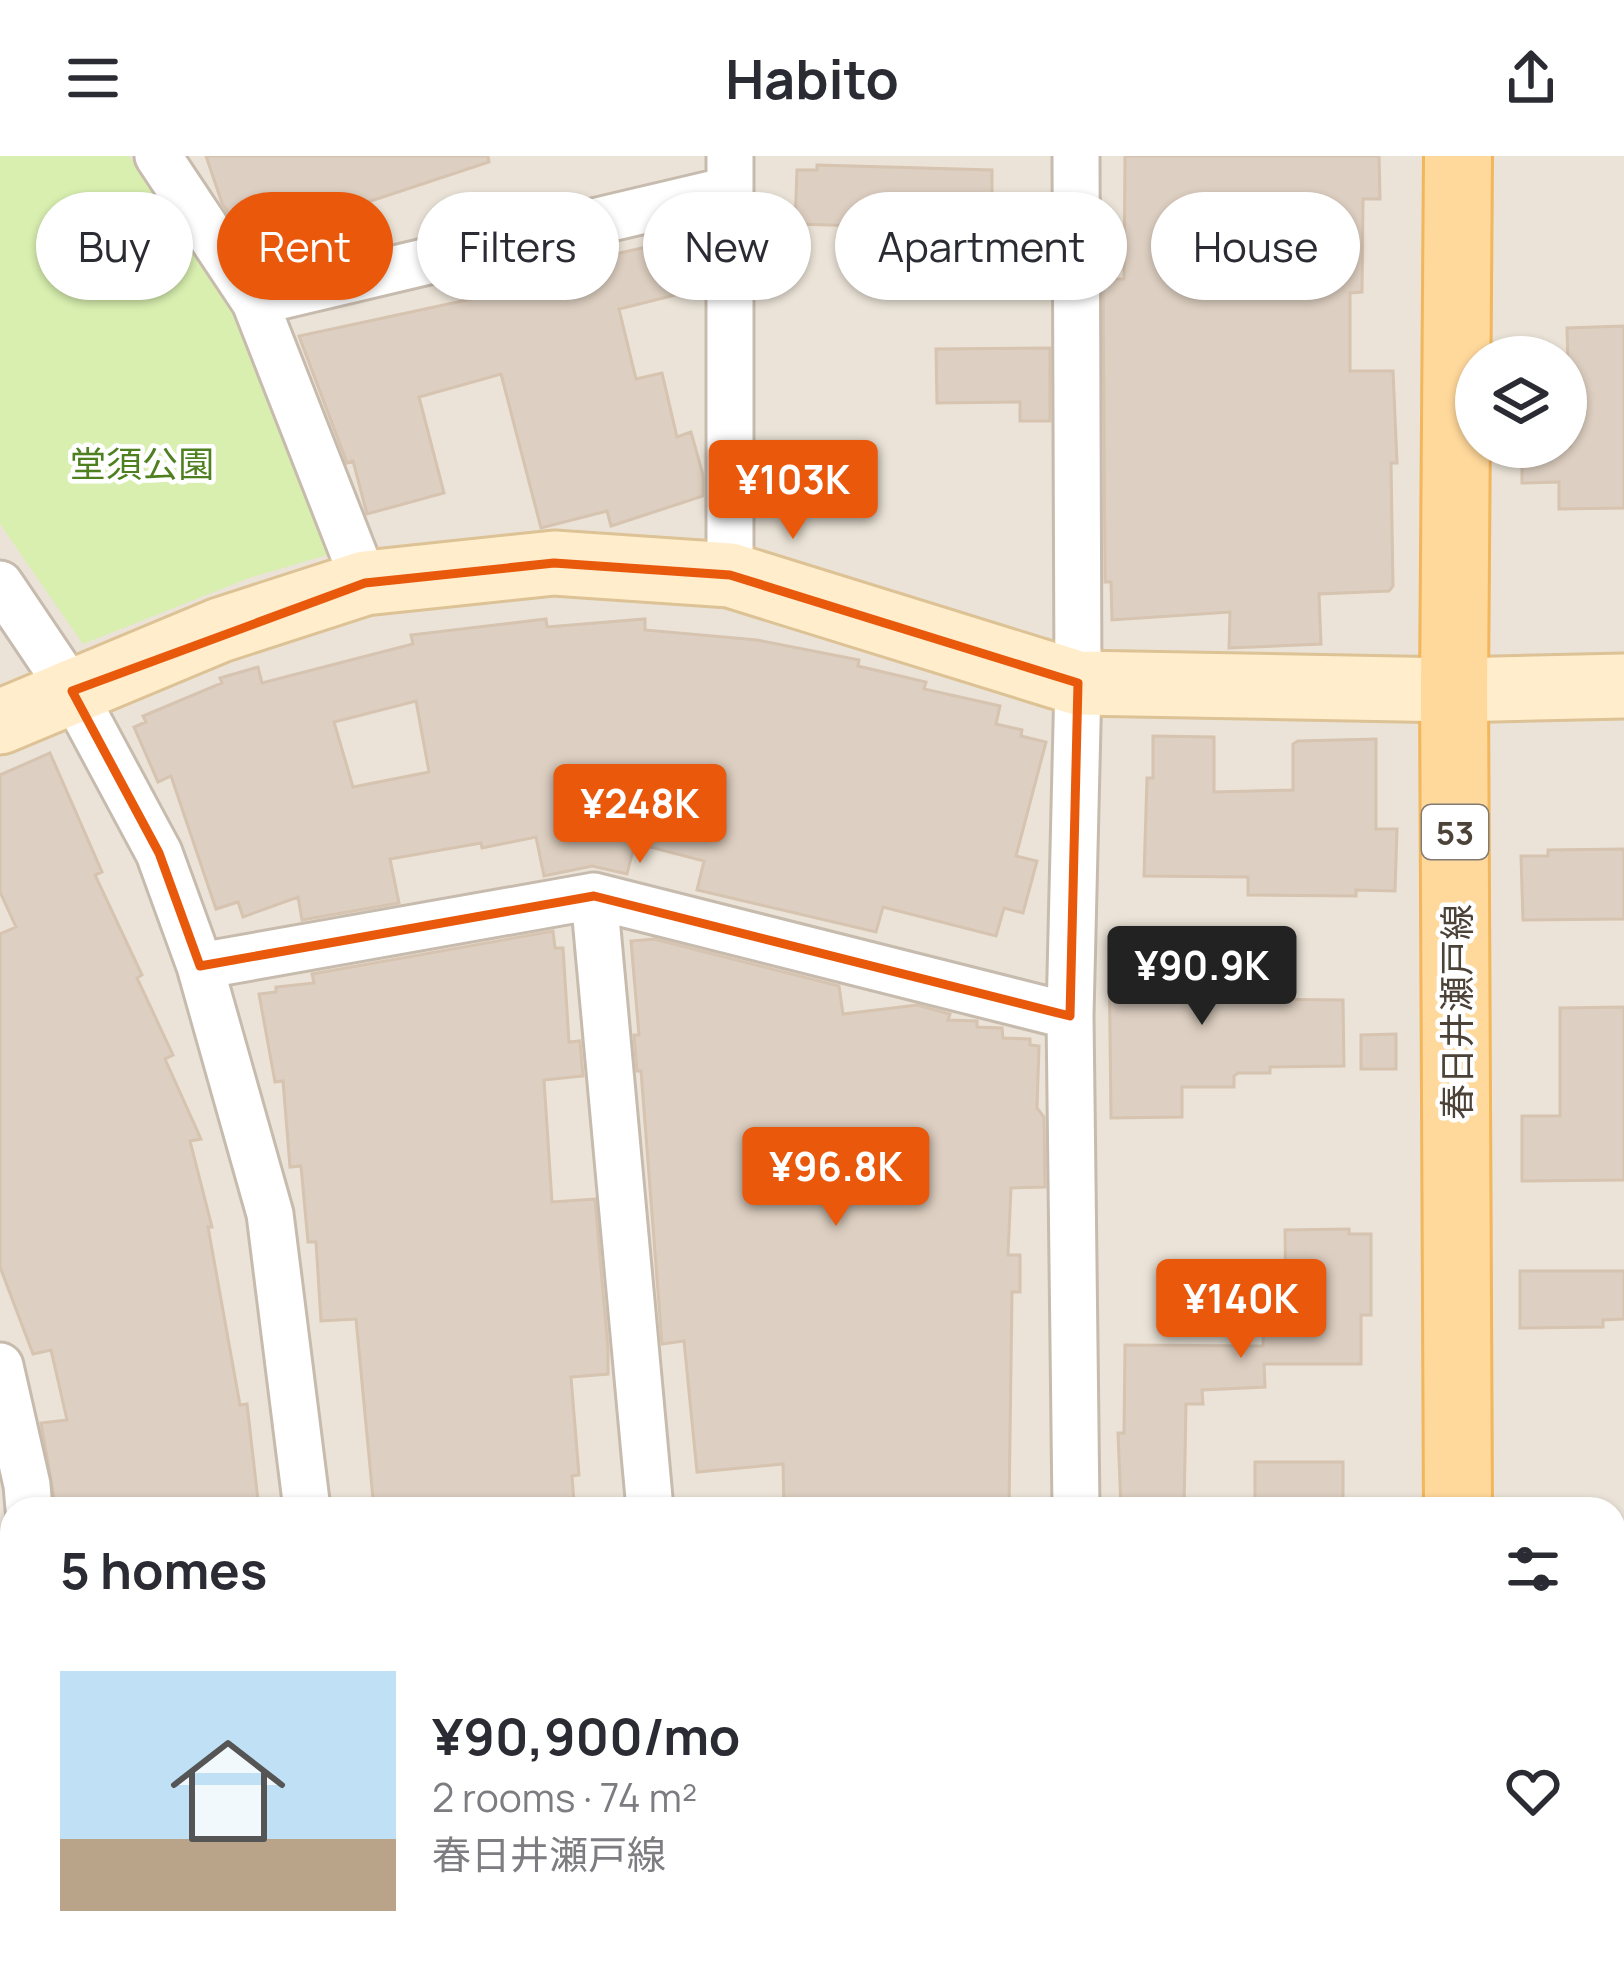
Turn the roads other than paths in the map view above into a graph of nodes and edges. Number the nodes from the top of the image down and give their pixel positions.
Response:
1 (158, 156) edge
2 (1076, 156) edge
3 (1458, 156) edge
4 (729, 173) edge
5 (255, 302) junction
6 (730, 575) junction
7 (365, 583) junction
8 (0, 584) edge
9 (1078, 683) junction
10 (1624, 686) edge
11 (1454, 690) junction
12 (72, 691) junction
13 (0, 722) edge
14 (594, 896) junction
15 (200, 966) junction
16 (1070, 1016) junction
17 (0, 1366) edge
18 (28, 1497) edge
19 (305, 1497) edge
20 (649, 1497) edge
21 (1076, 1497) edge
22 (1458, 1497) edge

1 - 5 street
2 - 9 street
3 - 11 main road, 春日井瀬戸線 / 53
4 - 5 street
4 - 6 street
5 - 7 street
6 - 7 street
6 - 9 street
7 - 12 street
8 - 12 street
9 - 11 street
9 - 16 street
10 - 11 street
11 - 22 main road, 春日井瀬戸線 / 53
12 - 13 street
12 - 15 street
14 - 15 street
14 - 16 street
14 - 20 street
15 - 19 street
16 - 21 street
17 - 18 street

